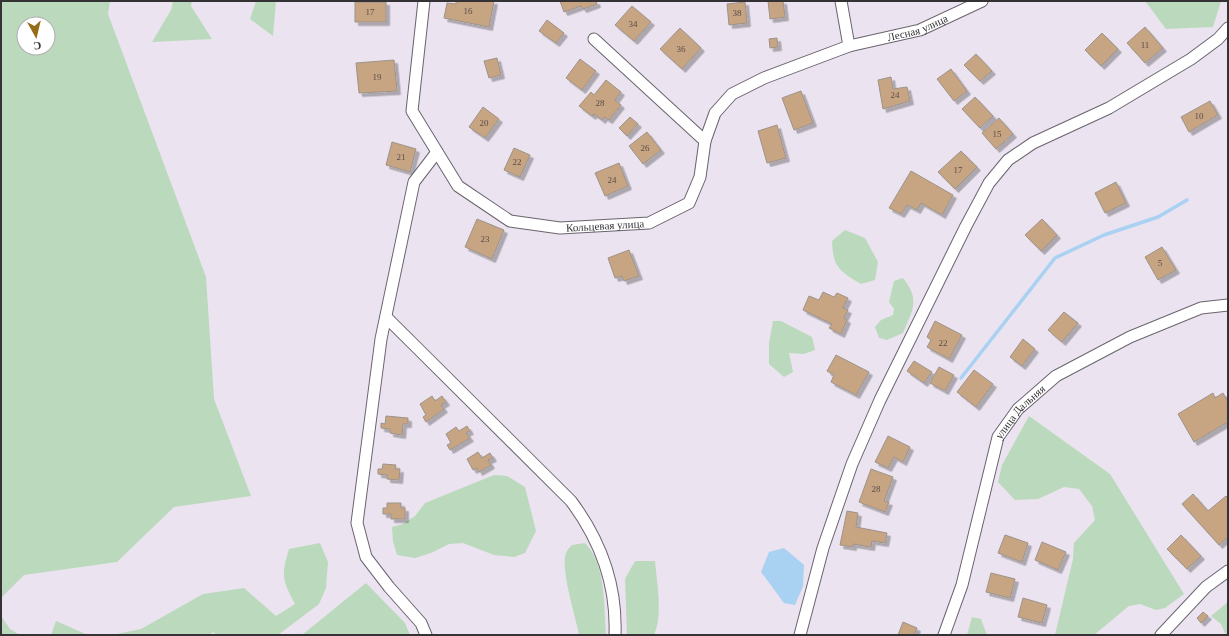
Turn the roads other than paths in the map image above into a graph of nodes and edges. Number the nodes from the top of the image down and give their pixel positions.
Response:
1 (424, 1) edge
2 (841, 1) edge
3 (982, 1) edge
4 (1228, 28) edge
5 (594, 39) dead end
6 (849, 46) junction
7 (705, 141) junction
8 (438, 152) junction
9 (1228, 305) edge
10 (386, 317) junction
11 (1228, 571) edge
12 (426, 635) edge
13 (615, 635) edge
14 (800, 635) edge
15 (944, 635) edge
16 (1161, 635) edge

1 - 8 street, Кольцевая улица
2 - 6 street
3 - 6 street, Лесная улица
4 - 14 street
5 - 7 street
6 - 7 street, Кольцевая улица
7 - 8 street, Кольцевая улица
8 - 10 street
9 - 15 street, улица Дальняя
10 - 12 street
10 - 13 street
11 - 16 street

